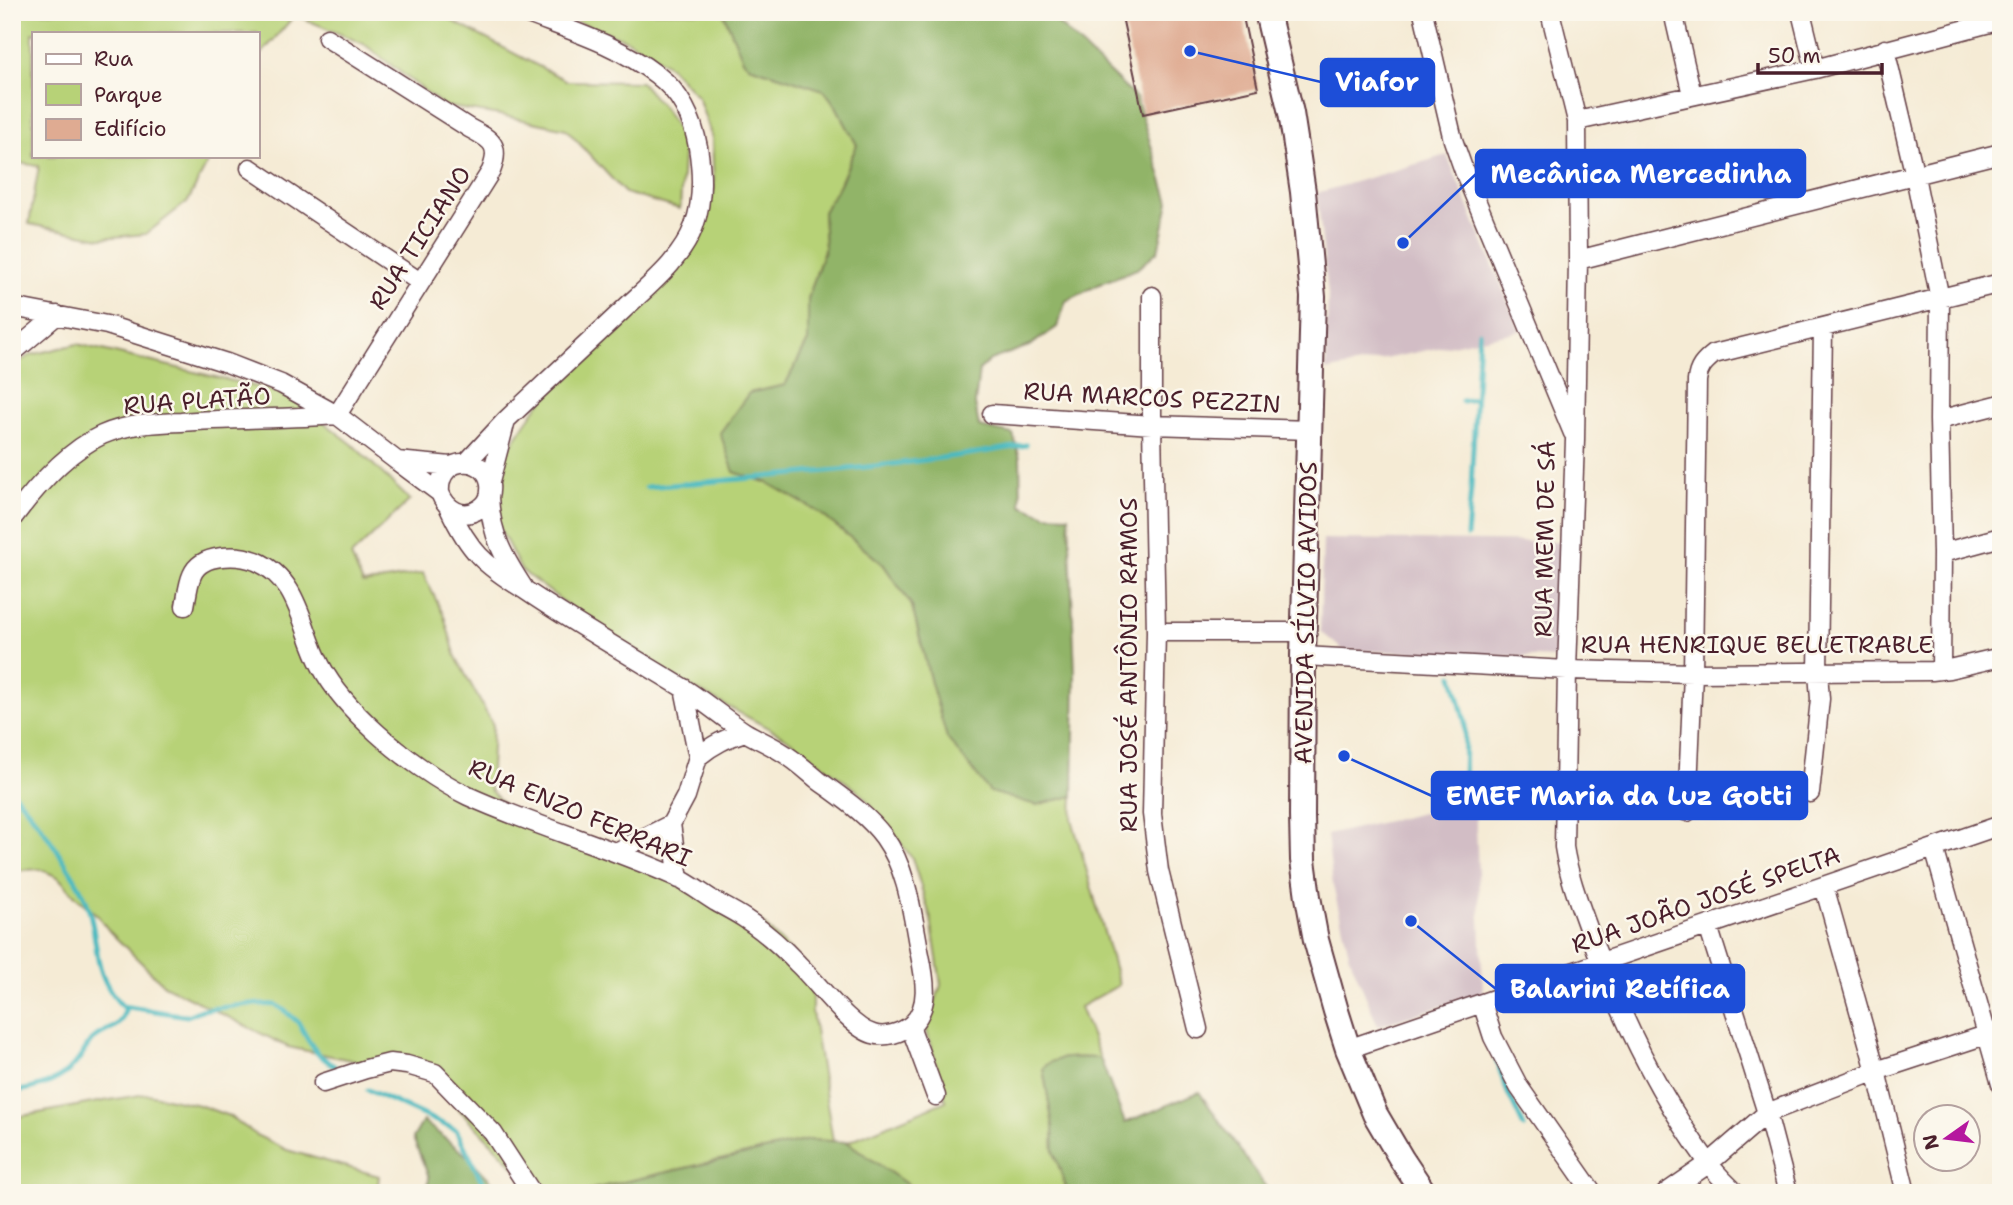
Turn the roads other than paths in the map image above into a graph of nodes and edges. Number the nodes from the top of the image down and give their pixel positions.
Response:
1 (523, 12) edge
2 (1267, 12) edge
3 (1423, 12) edge
4 (1550, 12) edge
5 (1673, 12) edge
6 (1801, 12) edge
7 (2001, 20) edge
8 (327, 38) dead end
9 (1885, 49) junction
10 (1815, 69) junction
11 (1692, 95) junction
12 (1577, 121) junction
13 (2001, 153) edge
14 (250, 168) dead end
15 (1915, 176) junction
16 (1578, 260) junction
17 (420, 282) junction
18 (2001, 283) edge
19 (1152, 296) dead end
20 (1940, 299) junction
21 (12, 307) edge
22 (57, 315) junction
23 (1823, 328) junction
24 (12, 353) edge
25 (2001, 404) edge
26 (992, 414) dead end
27 (337, 415) junction
28 (506, 420) junction
29 (1939, 420) junction
30 (1152, 425) junction
31 (1310, 430) junction
32 (1576, 440) junction
33 (397, 461) junction
34 (459, 464) junction
35 (489, 490) junction
36 (444, 500) junction
37 (12, 519) edge
38 (2001, 537) edge
39 (1942, 553) junction
40 (525, 590) junction
41 (185, 606) dead end
42 (1156, 632) junction
43 (1303, 644) junction
44 (2001, 657) edge
45 (1567, 670) junction
46 (1941, 670) junction
47 (1818, 672) junction
48 (1693, 673) junction
49 (684, 688) junction
50 (746, 732) junction
51 (698, 757) junction
52 (1810, 793) dead end
53 (1687, 811) dead end
54 (671, 824) junction
55 (2001, 825) edge
56 (1934, 848) junction
57 (616, 852) junction
58 (679, 879) junction
59 (1824, 886) junction
60 (1708, 926) junction
61 (1600, 961) junction
62 (1482, 1003) junction
63 (910, 1026) junction
64 (1198, 1029) dead end
65 (1994, 1032) edge
66 (1348, 1049) junction
67 (1877, 1071) junction
68 (323, 1083) dead end
69 (2001, 1084) edge
70 (936, 1096) dead end
71 (1767, 1114) junction
72 (1709, 1164) junction
73 (532, 1193) edge
74 (1424, 1193) edge
75 (1593, 1193) edge
76 (1666, 1193) edge
77 (1736, 1193) edge
78 (1788, 1193) edge
79 (1906, 1193) edge

1 - 28 street
2 - 31 main road, AVENIDA SÍLVIO AVIDOS
3 - 32 street, RUA MEM DE SÁ
4 - 12 street
5 - 11 street
6 - 10 street
7 - 9 street
8 - 17 street, RUA TICIANO
9 - 10 street
9 - 15 street
10 - 11 street
11 - 12 street
12 - 16 street
13 - 15 street
14 - 17 street
15 - 16 street
15 - 20 street
16 - 32 street
17 - 27 street, RUA TICIANO
18 - 20 street
19 - 30 street, RUA JOSÉ ANTÔNIO RAMOS
20 - 23 street
20 - 29 street
21 - 22 street
22 - 24 street
22 - 27 street
23 - 47 street
23 - 48 street
25 - 29 street
26 - 30 street, RUA MARCOS PEZZIN
27 - 33 street
27 - 37 street, RUA PLATÃO
28 - 34 street
28 - 35 street
29 - 39 street
30 - 31 street, RUA MARCOS PEZZIN
30 - 42 street, RUA JOSÉ ANTÔNIO RAMOS
31 - 43 main road, AVENIDA SÍLVIO AVIDOS
32 - 45 street, RUA MEM DE SÁ
33 - 34 street
33 - 36 street
34 - 35 street
34 - 36 street
35 - 36 street
35 - 40 street
36 - 40 street
38 - 39 street
39 - 46 street
40 - 49 street
41 - 57 street, RUA ENZO FERRARI
42 - 43 street, RUA HENRIQUE BELLETRABLE
42 - 64 street, RUA JOSÉ ANTÔNIO RAMOS
43 - 45 street, RUA HENRIQUE BELLETRABLE
43 - 66 main road, AVENIDA SÍLVIO AVIDOS
44 - 46 street, RUA HENRIQUE BELLETRABLE
45 - 48 street, RUA HENRIQUE BELLETRABLE
45 - 61 street, RUA MEM DE SÁ
46 - 47 street, RUA HENRIQUE BELLETRABLE
47 - 48 street, RUA HENRIQUE BELLETRABLE
47 - 52 street
48 - 53 street
49 - 50 street
49 - 51 street
50 - 51 street
50 - 63 street
51 - 54 street
54 - 57 street
54 - 58 street
55 - 56 street, RUA JOÃO JOSÉ SPELTA
56 - 59 street, RUA JOÃO JOSÉ SPELTA
56 - 65 street
57 - 58 street, RUA ENZO FERRARI
58 - 63 street, RUA ENZO FERRARI
59 - 60 street, RUA JOÃO JOSÉ SPELTA
59 - 67 street
60 - 61 street, RUA JOÃO JOSÉ SPELTA
60 - 71 street
61 - 62 street, RUA JOÃO JOSÉ SPELTA
61 - 72 street, RUA MEM DE SÁ
62 - 66 street, RUA JOÃO JOSÉ SPELTA
62 - 75 street
63 - 70 street
65 - 67 street
65 - 69 street
66 - 74 main road, AVENIDA SÍLVIO AVIDOS
67 - 71 street
67 - 79 street
68 - 73 street
71 - 72 street
71 - 78 street
72 - 76 street
72 - 77 street, RUA MEM DE SÁ

